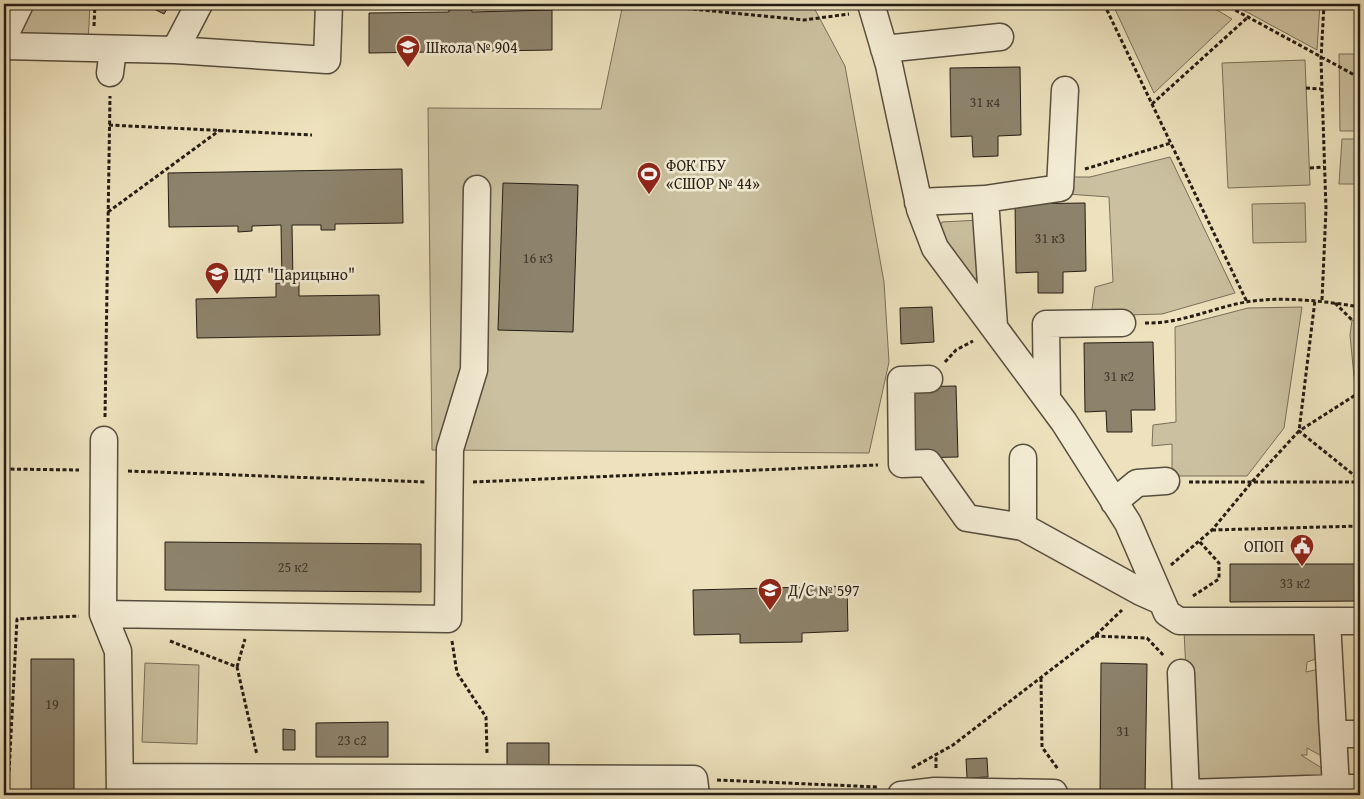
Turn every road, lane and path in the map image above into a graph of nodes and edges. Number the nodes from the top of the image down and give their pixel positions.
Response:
1 (20, 4) edge
2 (199, 4) edge
3 (329, 4) edge
4 (641, 4) edge
5 (1224, 4) edge
6 (1324, 4) edge
7 (1107, 5) edge
8 (872, 8) edge
9 (1248, 17) junction
10 (1000, 36) dead end
11 (4, 37) edge
12 (4, 46) edge
13 (884, 49) junction
14 (175, 50) junction
15 (1321, 59) junction
16 (111, 61) junction
17 (1360, 78) edge
18 (1306, 88) dead end
19 (1322, 89) junction
20 (1065, 90) dead end
21 (1152, 104) junction
22 (109, 125) junction
23 (220, 130) junction
24 (312, 135) dead end
25 (1171, 143) junction
26 (1324, 167) junction
27 (1310, 168) dead end
28 (1086, 169) dead end
29 (476, 189) dead end
30 (985, 199) junction
31 (918, 202) junction
32 (108, 212) junction
33 (1315, 300) junction
34 (1322, 300) junction
35 (1247, 302) junction
36 (1335, 302) junction
37 (1360, 307) edge
38 (1352, 320) dead end
39 (1122, 323) dead end
40 (1161, 324) dead end
41 (994, 326) junction
42 (929, 379) dead end
43 (1360, 392) edge
44 (1048, 398) junction
45 (1299, 431) junction
46 (104, 440) joint
47 (1023, 458) dead end
48 (1166, 481) dead end
49 (1360, 481) edge
50 (1202, 482) dead end
51 (1251, 483) junction
52 (1114, 502) junction
53 (1360, 526) edge
54 (1023, 528) junction
55 (1212, 530) junction
56 (1199, 541) junction
57 (1155, 597) junction
58 (103, 614) junction
59 (448, 618) junction
60 (1327, 621) junction
61 (1360, 621) edge
62 (1095, 636) junction
63 (166, 639) dead end
64 (1181, 673) joint
65 (1041, 678) junction
66 (1333, 734) junction
67 (1360, 734) edge
68 (911, 768) dead end
69 (4, 773) edge
70 (9, 773) junction
71 (262, 778) junction
72 (4, 780) edge
73 (1344, 782) edge
74 (1057, 783) edge
75 (120, 786) edge
76 (315, 786) edge
77 (489, 787) edge
78 (695, 787) edge
79 (894, 789) edge
80 (1186, 794) edge

1 - 11 lane
2 - 14 lane
3 - 14 lane
4 - 8 path
5 - 9 path
6 - 15 path
7 - 21 path
8 - 13 lane
9 - 15 path
9 - 21 path
10 - 13 lane
12 - 16 lane
13 - 31 lane
14 - 16 lane
15 - 17 path
15 - 19 path
16 - 22 path
18 - 19 path
19 - 26 path
20 - 30 lane
21 - 25 path
22 - 23 path
22 - 32 path
23 - 24 path
23 - 32 path
25 - 28 path
25 - 35 path
26 - 27 path
26 - 34 path
29 - 59 lane
30 - 31 lane
30 - 41 lane
31 - 41 lane
32 - 46 path
33 - 34 path
33 - 35 path
33 - 45 path
34 - 36 path
35 - 40 path
36 - 37 path
36 - 38 path
39 - 44 lane
41 - 44 lane
42 - 54 lane
43 - 45 path
44 - 52 lane
45 - 49 path
45 - 51 path
46 - 58 lane
47 - 54 lane
48 - 52 lane
49 - 51 path
50 - 51 path
51 - 55 path
52 - 57 lane
53 - 55 path
54 - 57 lane
55 - 56 path
56 - 57 path
56 - 57 path
57 - 60 lane
57 - 62 path
58 - 59 lane
58 - 70 path
58 - 75 lane
59 - 77 path
60 - 61 lane
60 - 66 lane
62 - 64 path
62 - 65 path
63 - 71 path
64 - 80 lane
65 - 68 path
65 - 74 path
66 - 67 lane
66 - 73 lane
69 - 70 path
70 - 72 path
71 - 75 lane
71 - 76 lane
73 - 80 lane
74 - 79 lane
76 - 77 lane
77 - 78 lane
78 - 79 path

